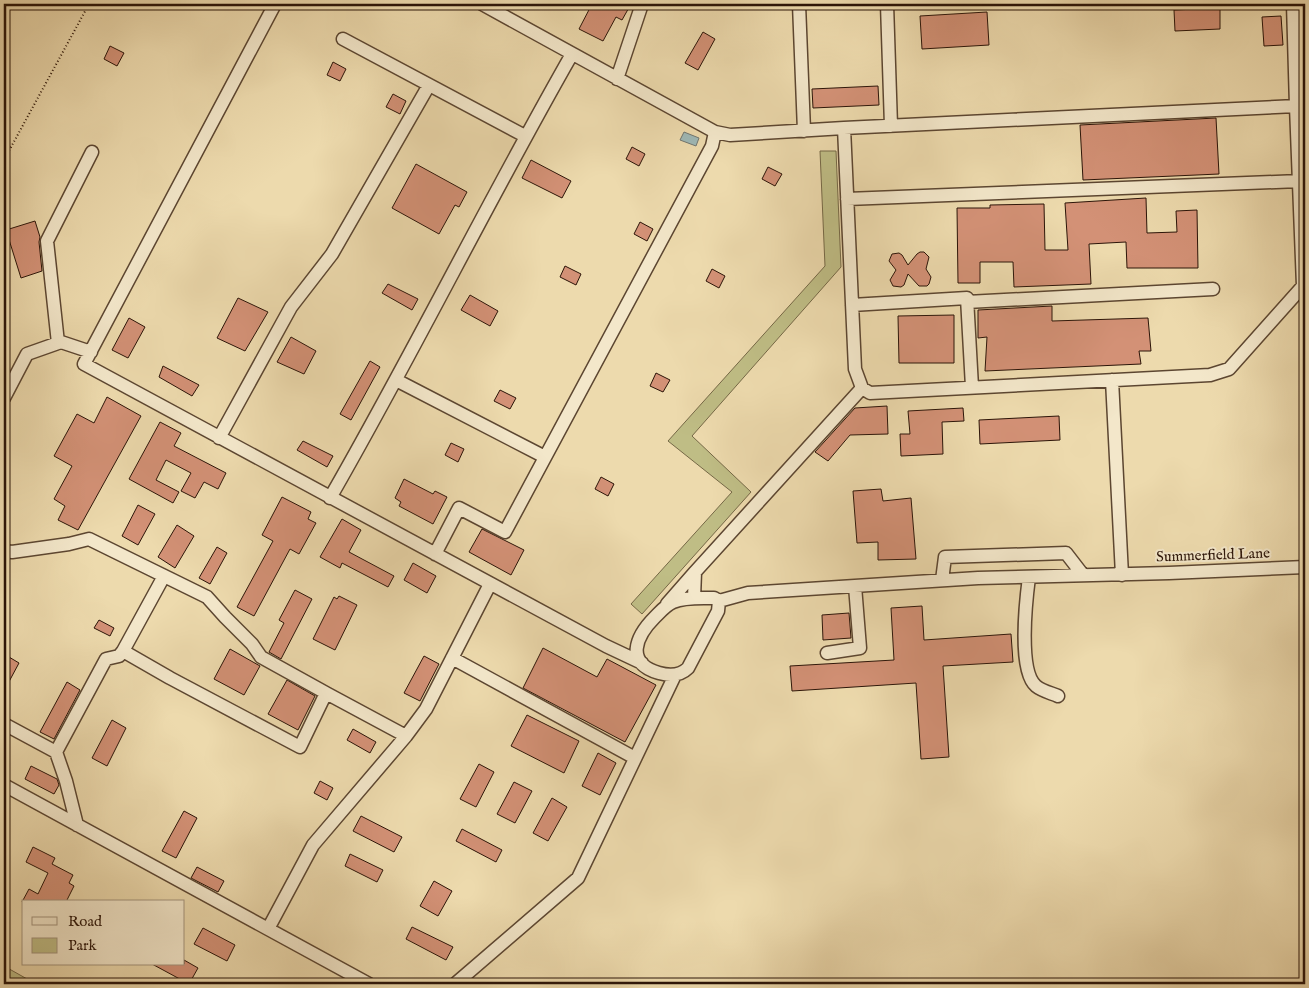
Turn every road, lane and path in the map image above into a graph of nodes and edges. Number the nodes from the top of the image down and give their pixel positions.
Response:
1 (90, 4) edge
2 (275, 4) edge
3 (482, 4) edge
4 (642, 4) edge
5 (799, 4) edge
6 (887, 4) edge
7 (1293, 4) edge
8 (343, 39) dead end
9 (572, 54) junction
10 (617, 79) junction
11 (429, 85) junction
12 (1296, 106) junction
13 (892, 126) junction
14 (844, 128) junction
15 (804, 131) junction
16 (715, 132) junction
17 (525, 136) junction
18 (92, 152) dead end
19 (4, 160) edge
20 (1299, 181) junction
21 (847, 199) junction
22 (1213, 289) dead end
23 (967, 302) junction
24 (852, 305) junction
25 (58, 343) junction
26 (90, 352) junction
27 (396, 380) junction
28 (1112, 380) junction
29 (972, 387) junction
30 (862, 388) junction
31 (4, 398) edge
32 (219, 438) junction
33 (545, 457) junction
34 (330, 498) junction
35 (4, 551) edge
36 (435, 554) junction
37 (1305, 567) edge
38 (695, 572) junction
39 (1122, 575) junction
40 (164, 576) junction
41 (1083, 576) junction
42 (1029, 577) junction
43 (942, 580) junction
44 (490, 584) junction
45 (855, 586) junction
46 (694, 598) junction
47 (718, 601) junction
48 (666, 606) junction
49 (644, 629) junction
50 (606, 646) junction
51 (123, 651) junction
52 (827, 653) dead end
53 (452, 658) junction
54 (642, 663) junction
55 (675, 675) junction
56 (326, 693) junction
57 (1058, 696) dead end
58 (4, 724) edge
59 (406, 736) junction
60 (56, 752) junction
61 (635, 758) junction
62 (4, 785) edge
63 (77, 825) junction
64 (268, 930) junction
65 (369, 984) edge
66 (455, 984) edge

1 - 19 path
2 - 26 street
3 - 9 street
4 - 10 street
5 - 15 street
6 - 13 street
7 - 12 street
8 - 11 street
9 - 10 street
9 - 17 street
10 - 16 street
11 - 17 street
11 - 32 street
12 - 13 street
12 - 20 street
13 - 14 street
14 - 15 street
14 - 21 street
15 - 16 street
16 - 33 street
17 - 27 street
18 - 25 street
20 - 21 street
20 - 28 street
21 - 24 street
22 - 23 street
23 - 24 street
23 - 29 street
24 - 30 street
25 - 26 street
25 - 31 street
26 - 32 street
27 - 33 street
27 - 34 street
28 - 29 street
28 - 39 street
29 - 30 street
30 - 38 street
32 - 34 street
33 - 36 street
34 - 36 street
35 - 40 street
36 - 44 street
37 - 39 street, Summerfield Lane
38 - 46 street
38 - 48 street
39 - 41 street, Summerfield Lane
40 - 51 street
40 - 56 street
41 - 42 street, Summerfield Lane
41 - 43 street
42 - 43 street, Summerfield Lane
42 - 57 street
43 - 45 street, Summerfield Lane
44 - 50 street
44 - 53 street
45 - 47 street, Summerfield Lane
45 - 52 street
46 - 47 street
46 - 48 street
47 - 55 street
48 - 49 street
49 - 50 street
49 - 54 street
50 - 54 street
51 - 56 street
51 - 60 street
53 - 59 street
53 - 61 street
54 - 55 street
55 - 61 street
56 - 59 street
58 - 60 street
59 - 64 street
60 - 63 street
61 - 66 street
62 - 63 street
63 - 64 street
64 - 65 street

